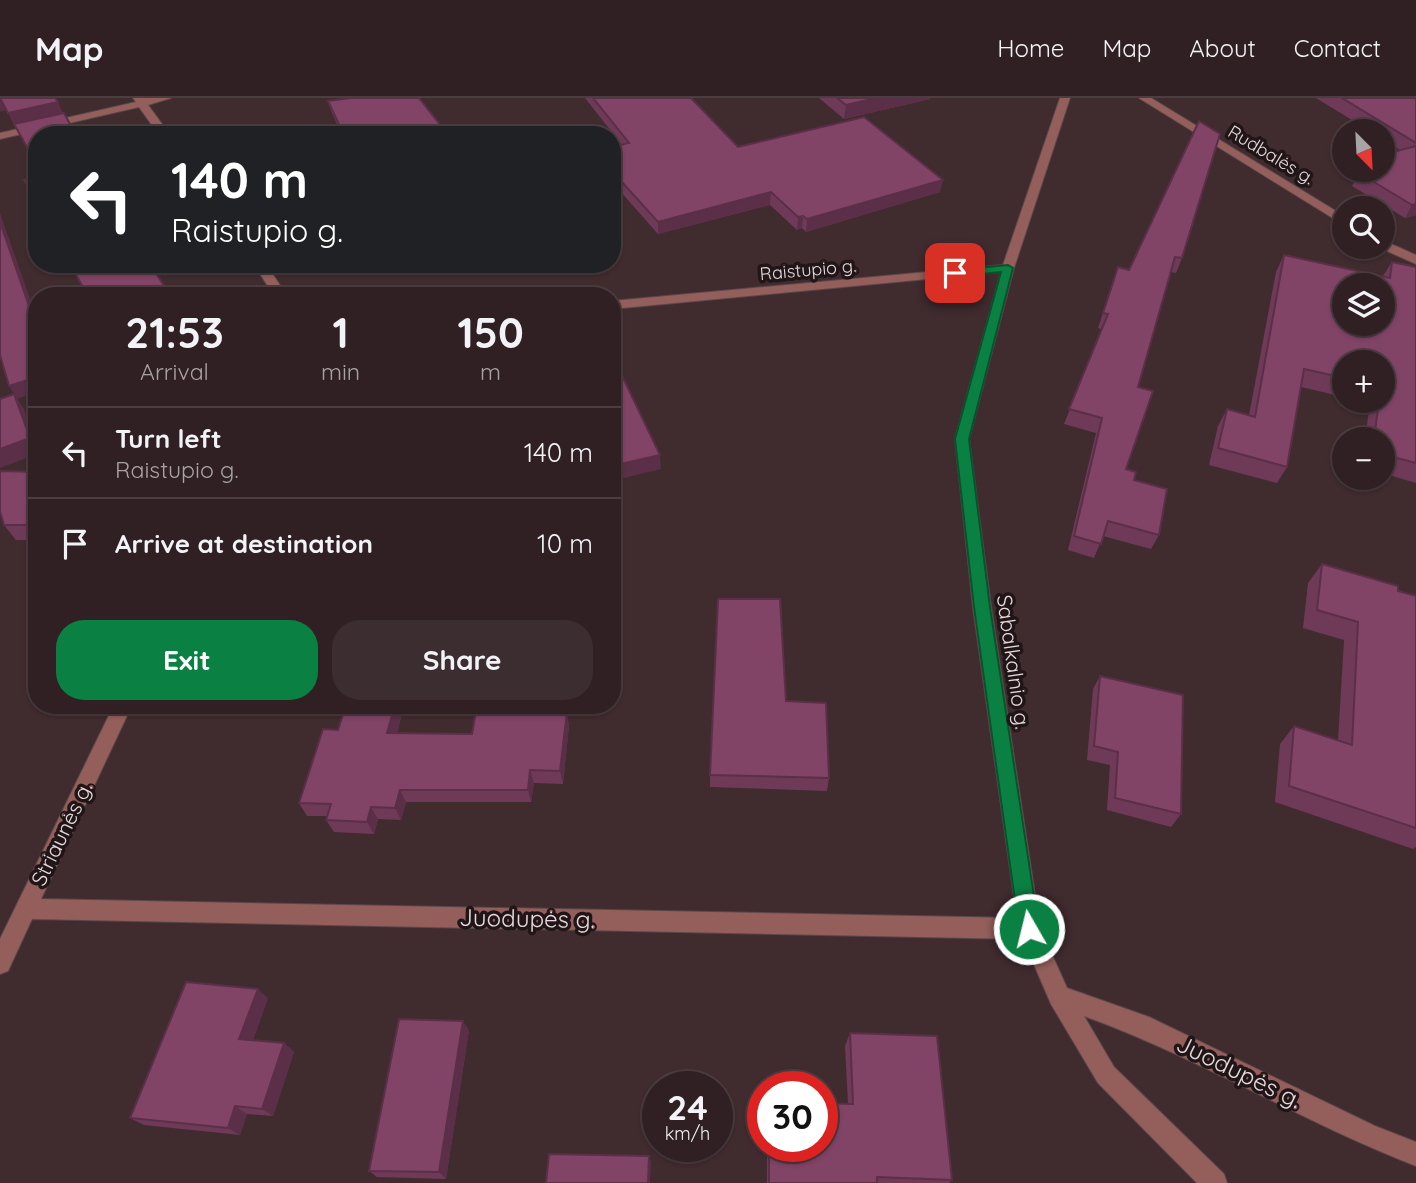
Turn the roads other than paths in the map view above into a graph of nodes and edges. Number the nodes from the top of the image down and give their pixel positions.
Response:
1 (166, 98) edge
2 (1065, 98) edge
3 (1144, 98) edge
4 (139, 100) edge
5 (39, 126) edge
6 (158, 126) edge
7 (28, 129) edge
8 (0, 136) edge
9 (1332, 214) edge
10 (1395, 250) edge
11 (1416, 260) edge
12 (1008, 268) junction
13 (621, 305) edge
14 (119, 714) edge
15 (26, 909) junction
16 (1029, 929) junction
17 (0, 963) edge
18 (1059, 996) junction
19 (1416, 1154) edge
20 (1215, 1183) edge

1 - 4 street
2 - 12 street, Sabalkalnio g.
3 - 9 street, Rudbalės g.
4 - 5 street
4 - 6 street
7 - 8 street
10 - 11 street
12 - 13 street, Raistupio g.
12 - 16 street, Sabalkalnio g.
14 - 15 street, Striaunės g.
15 - 16 street, Juodupės g.
15 - 17 street, Striaunės g.
16 - 18 street, Sabalkalnio g.
18 - 19 street, Juodupės g.
18 - 20 street, Sabalkalnio g.

